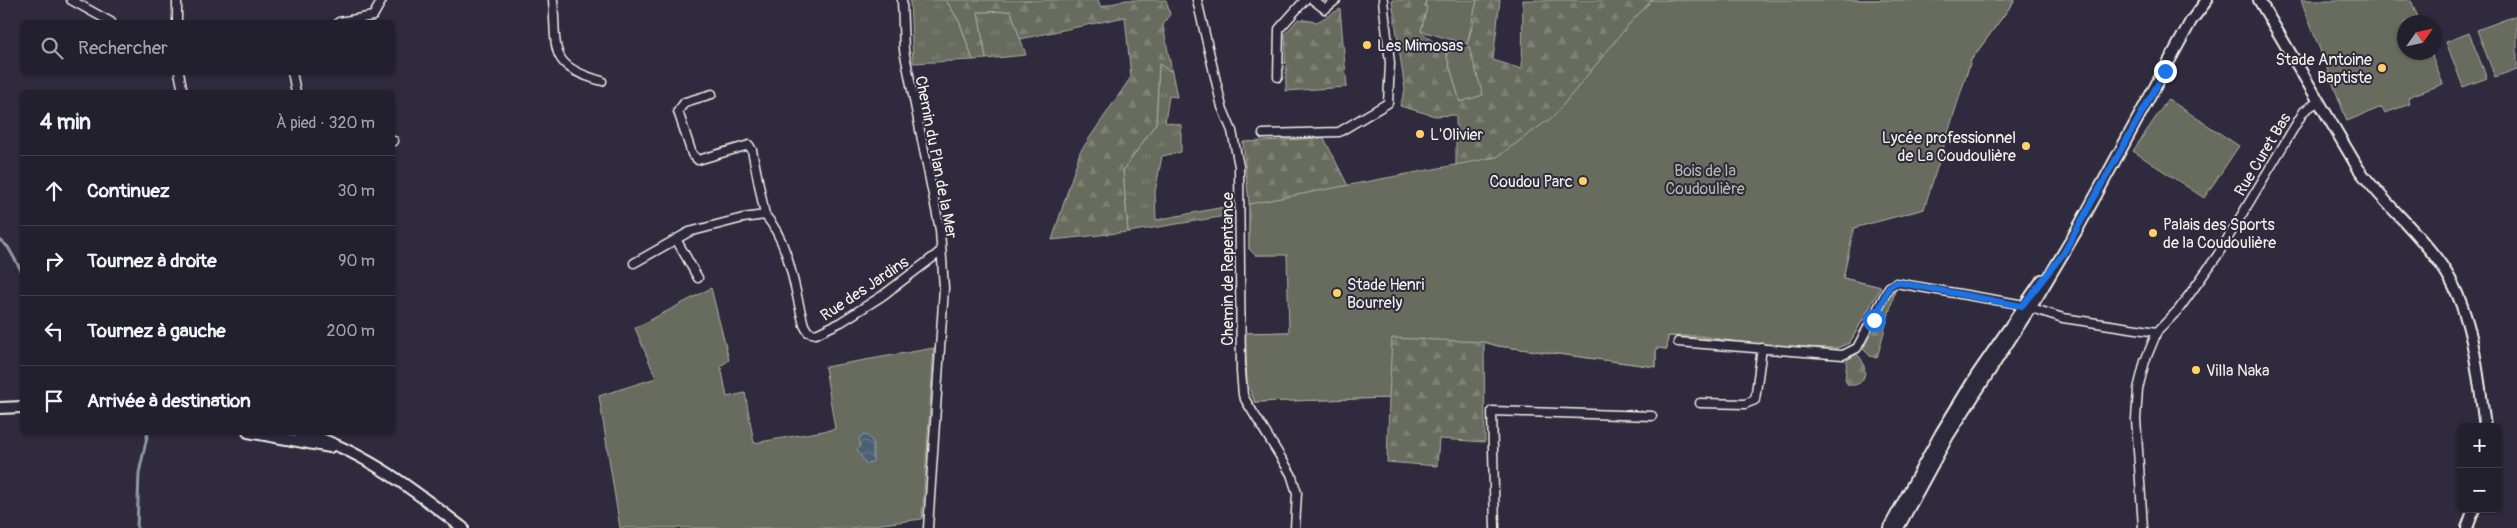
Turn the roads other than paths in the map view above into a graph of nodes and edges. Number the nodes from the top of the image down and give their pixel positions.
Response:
1 (71, 0) edge
2 (178, 0) edge
3 (382, 0) edge
4 (554, 0) edge
5 (902, 0) edge
6 (1197, 0) edge
7 (1304, 0) edge
8 (1313, 0) edge
9 (1336, 0) edge
10 (1383, 0) edge
11 (2198, 0) edge
12 (2207, 0) edge
13 (2260, 0) edge
14 (2195, 15) junction
15 (107, 20) edge
16 (177, 20) edge
17 (350, 20) edge
18 (180, 75) edge
19 (293, 75) edge
20 (1278, 77) dead end
21 (602, 81) dead end
22 (183, 90) edge
23 (296, 90) edge
24 (712, 94) dead end
25 (2319, 100) junction
26 (1263, 134) dead end
27 (765, 215) junction
28 (676, 239) junction
29 (940, 252) junction
30 (634, 263) dead end
31 (698, 278) dead end
32 (2026, 307) junction
33 (2157, 332) junction
34 (1678, 342) dead end
35 (1762, 348) junction
36 (1700, 403) dead end
37 (20, 407) edge
38 (0, 408) edge
39 (1652, 416) dead end
40 (2484, 423) edge
41 (301, 435) edge
42 (2473, 513) edge
43 (463, 528) edge
44 (928, 528) edge
45 (1295, 528) edge
46 (1495, 528) edge
47 (1890, 528) edge
48 (1898, 528) edge
49 (2143, 528) edge
50 (2467, 528) edge

1 - 15 street
2 - 16 street
3 - 17 street
4 - 21 street
5 - 29 street, Chemin du Plan de la Mer
6 - 45 street, Chemin de Repentance
7 - 20 street
8 - 9 street
10 - 26 street
11 - 14 street
12 - 14 street
13 - 25 street
14 - 32 street
18 - 22 street
19 - 23 street
24 - 27 street
25 - 33 street, Rue Curet Bas
25 - 40 street
27 - 28 street
27 - 29 street, Rue des Jardins
28 - 30 street
28 - 31 street
29 - 44 street, Chemin du Plan de la Mer
32 - 33 street
32 - 35 street
32 - 47 street
32 - 48 street
33 - 49 street, Rue Curet Bas
34 - 35 street
35 - 36 street
37 - 38 street
39 - 46 street
41 - 43 street
42 - 50 street

